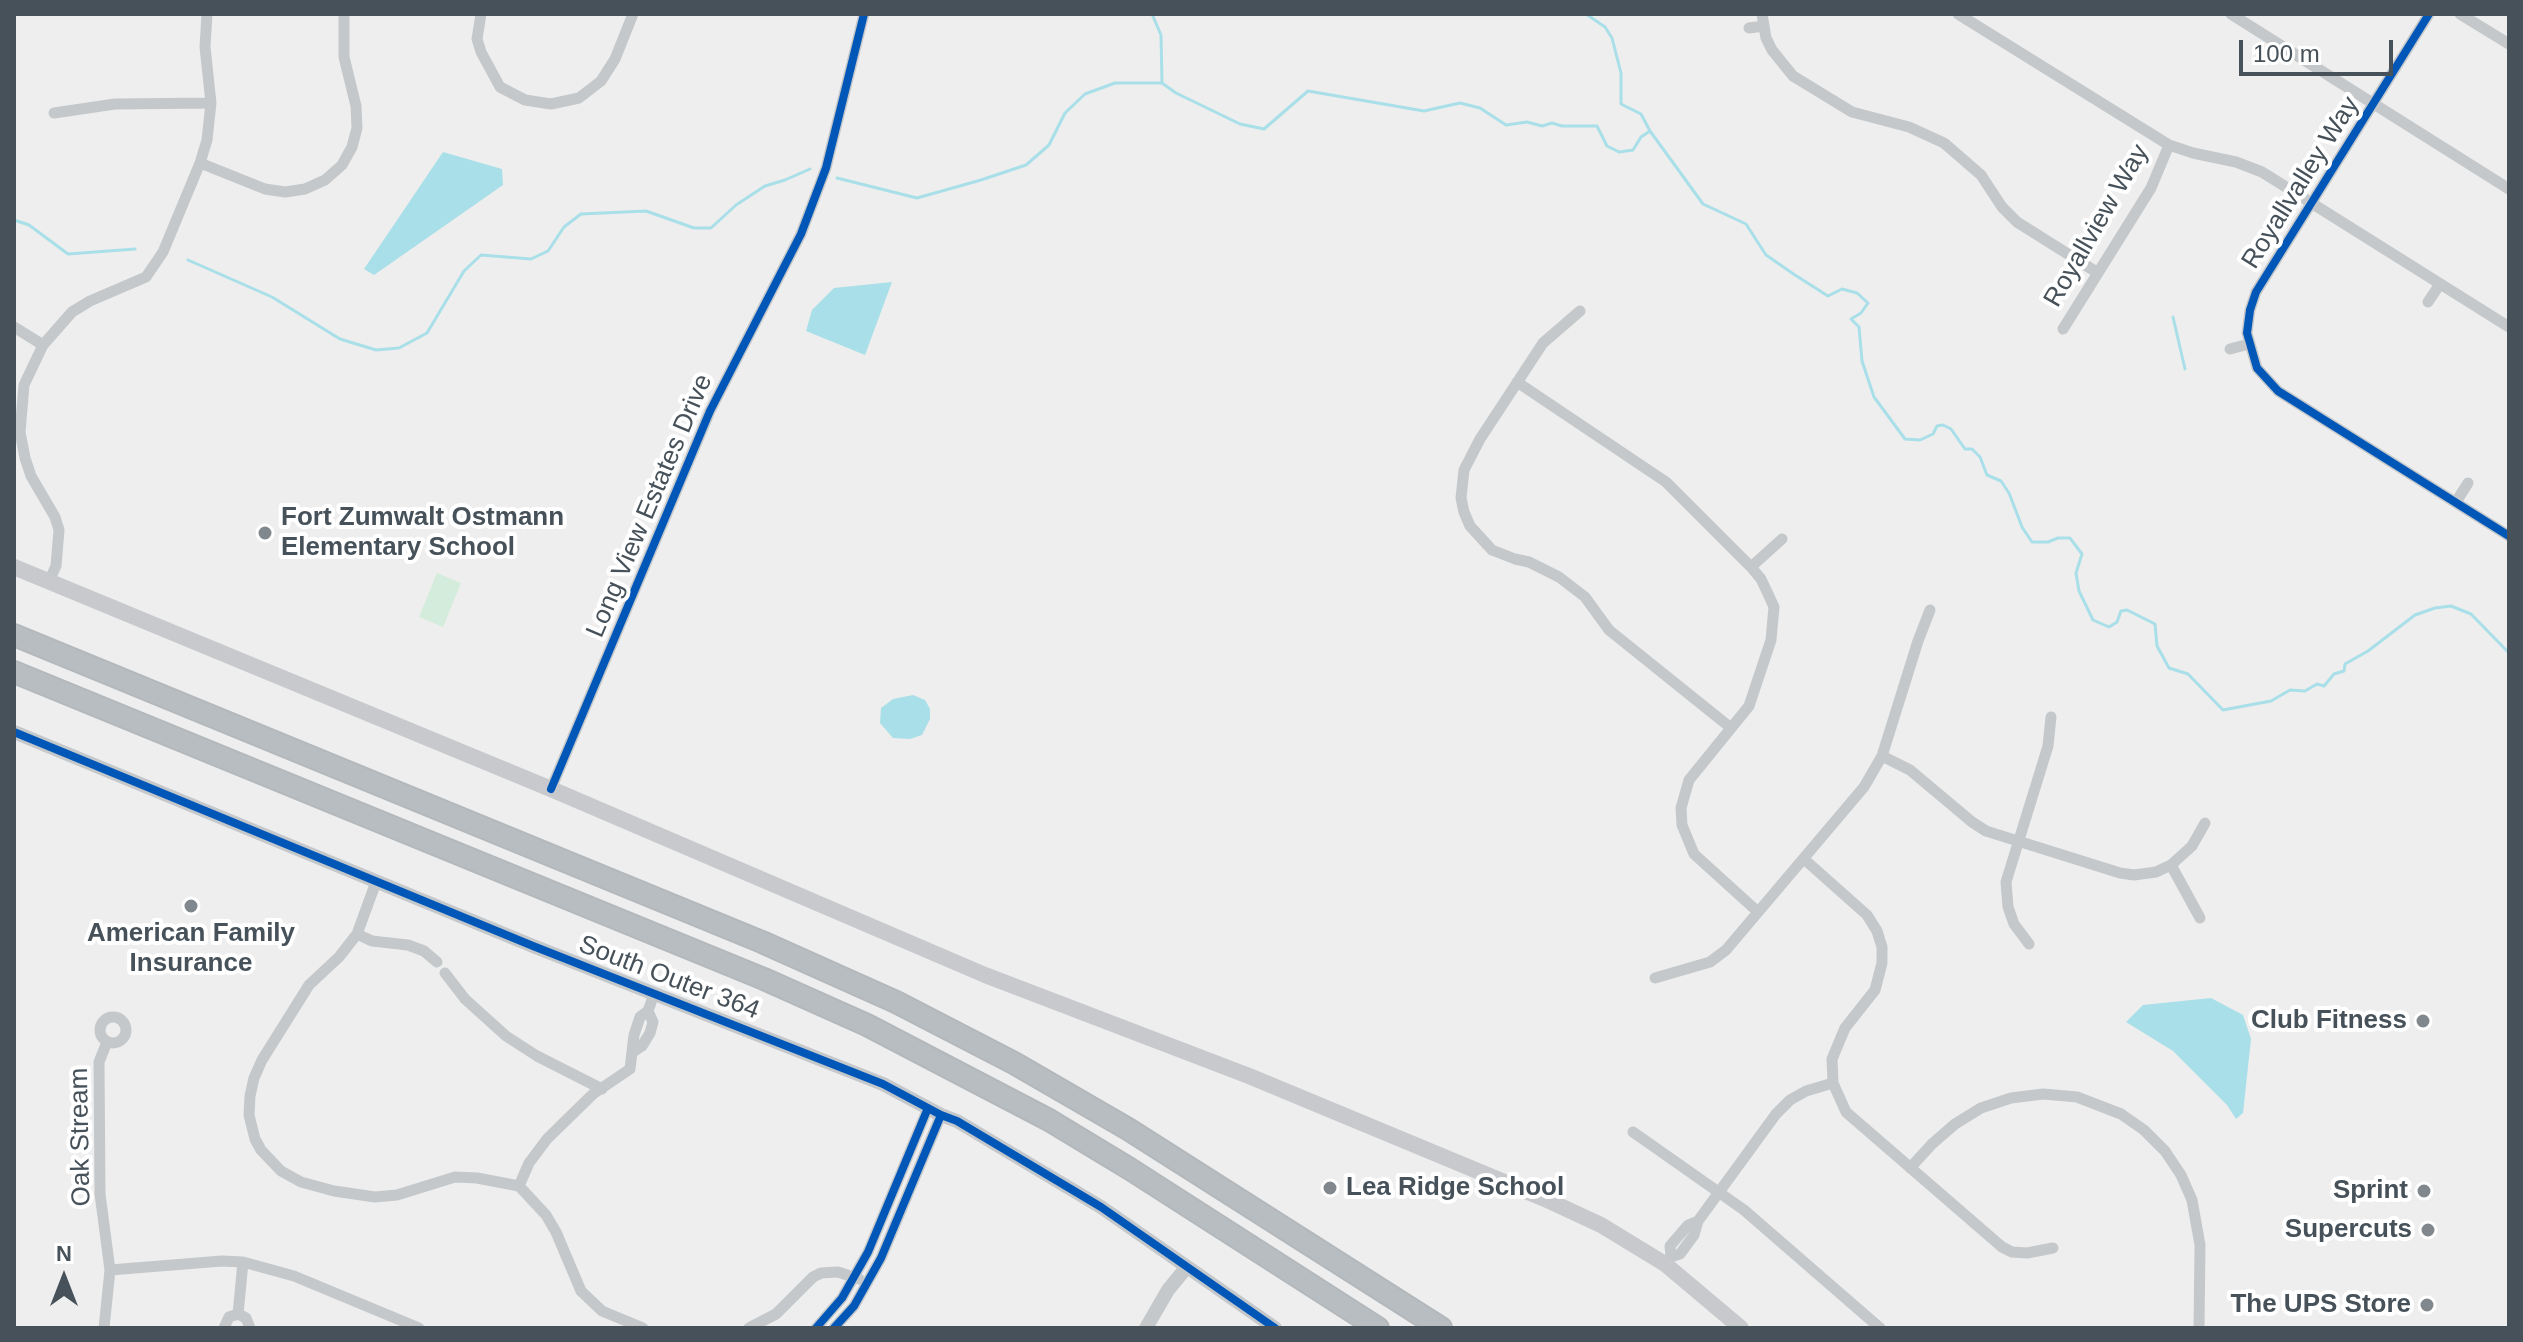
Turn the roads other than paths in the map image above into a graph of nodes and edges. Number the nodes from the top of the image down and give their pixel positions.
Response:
1 (207, 14) edge
2 (344, 14) edge
3 (481, 14) edge
4 (633, 14) edge
5 (864, 14) edge
6 (1958, 14) edge
7 (2231, 14) edge
8 (2429, 14) edge
9 (2460, 14) edge
10 (1763, 20) edge
11 (1749, 28) dead end
12 (2509, 44) edge
13 (211, 103) junction
14 (2373, 105) junction
15 (54, 113) dead end
16 (2169, 145) junction
17 (200, 163) junction
18 (2509, 189) edge
19 (2311, 204) junction
20 (2098, 273) junction
21 (2440, 284) junction
22 (2428, 302) dead end
23 (1580, 311) dead end
24 (14, 327) edge
25 (2509, 327) edge
26 (2063, 329) dead end
27 (2249, 344) junction
28 (43, 345) junction
29 (2230, 349) dead end
30 (1517, 382) junction
31 (2468, 483) dead end
32 (2456, 502) junction
33 (2509, 536) edge
34 (1782, 539) dead end
35 (14, 567) edge
36 (1751, 567) junction
37 (49, 581) junction
38 (1930, 610) dead end
39 (14, 635) edge
40 (14, 672) edge
41 (2051, 717) dead end
42 (1731, 728) junction
43 (14, 732) edge
44 (1882, 756) junction
45 (551, 789) junction
46 (2205, 823) dead end
47 (2018, 842) junction
48 (1804, 859) junction
49 (2171, 865) junction
50 (376, 882) junction
51 (1758, 912) junction
52 (2200, 918) dead end
53 (357, 934) junction
54 (2029, 944) dead end
55 (437, 962) dead end
56 (445, 973) dead end
57 (1655, 978) dead end
58 (654, 994) junction
59 (107, 1042) dead end
60 (1833, 1083) junction
61 (602, 1089) junction
62 (935, 1111) junction
63 (1633, 1132) dead end
64 (1910, 1168) junction
65 (519, 1186) junction
66 (1719, 1191) junction
67 (2053, 1248) dead end
68 (1668, 1260) junction
69 (243, 1262) junction
70 (1186, 1268) junction
71 (110, 1270) junction
72 (854, 1277) junction
73 (867, 1283) junction
74 (238, 1314) junction
75 (104, 1328) edge
76 (224, 1328) edge
77 (250, 1328) edge
78 (419, 1328) edge
79 (643, 1328) edge
80 (749, 1328) edge
81 (816, 1328) edge
82 (834, 1328) edge
83 (1146, 1328) edge
84 (1275, 1328) edge
85 (1378, 1328) edge
86 (1441, 1328) edge
87 (1741, 1328) edge
88 (1880, 1328) edge
89 (2199, 1328) edge

1 - 13 street
2 - 17 street
3 - 4 street
5 - 45 street, Long View Estates Drive
6 - 16 street
7 - 14 street
8 - 14 street, Royallvalley Way
9 - 12 street
10 - 11 street
10 - 20 street
13 - 15 street
13 - 17 street
14 - 18 street
14 - 19 street, Royallvalley Way
16 - 19 street
16 - 20 street, Royallview Way
17 - 28 street
19 - 21 street
19 - 27 street, Royallvalley Way
20 - 26 street, Royallview Way
21 - 22 street
21 - 25 street
23 - 30 street
24 - 28 street
27 - 29 street
27 - 32 street, Royallvalley Way
28 - 37 street
30 - 36 street
30 - 42 street
31 - 32 street
32 - 33 street, Royallvalley Way
34 - 36 street
35 - 37 main road
36 - 42 street
37 - 45 main road
38 - 44 street
39 - 86 highway
40 - 85 highway
41 - 47 street
42 - 51 street
43 - 50 street, South Outer 364
44 - 47 street
44 - 48 street
45 - 68 main road
46 - 49 street
47 - 49 street
47 - 54 street
48 - 51 street
48 - 60 street
49 - 52 street
50 - 53 street
50 - 58 street, South Outer 364
51 - 57 street
53 - 55 street
53 - 65 street
56 - 61 street
58 - 61 street
58 - 62 street, South Outer 364
59 - 71 street, Oak Stream
60 - 64 street
60 - 66 street
61 - 65 street
62 - 70 street, South Outer 364
62 - 72 street
62 - 73 street
63 - 66 street
64 - 67 street
64 - 89 street
65 - 79 street
66 - 68 street
66 - 88 street
68 - 87 main road
69 - 71 street
69 - 74 street
69 - 78 street
70 - 83 street
70 - 84 street, South Outer 364
71 - 75 street, Oak Stream
72 - 73 street
72 - 80 street
72 - 81 street
73 - 82 street
74 - 76 street
74 - 77 street

